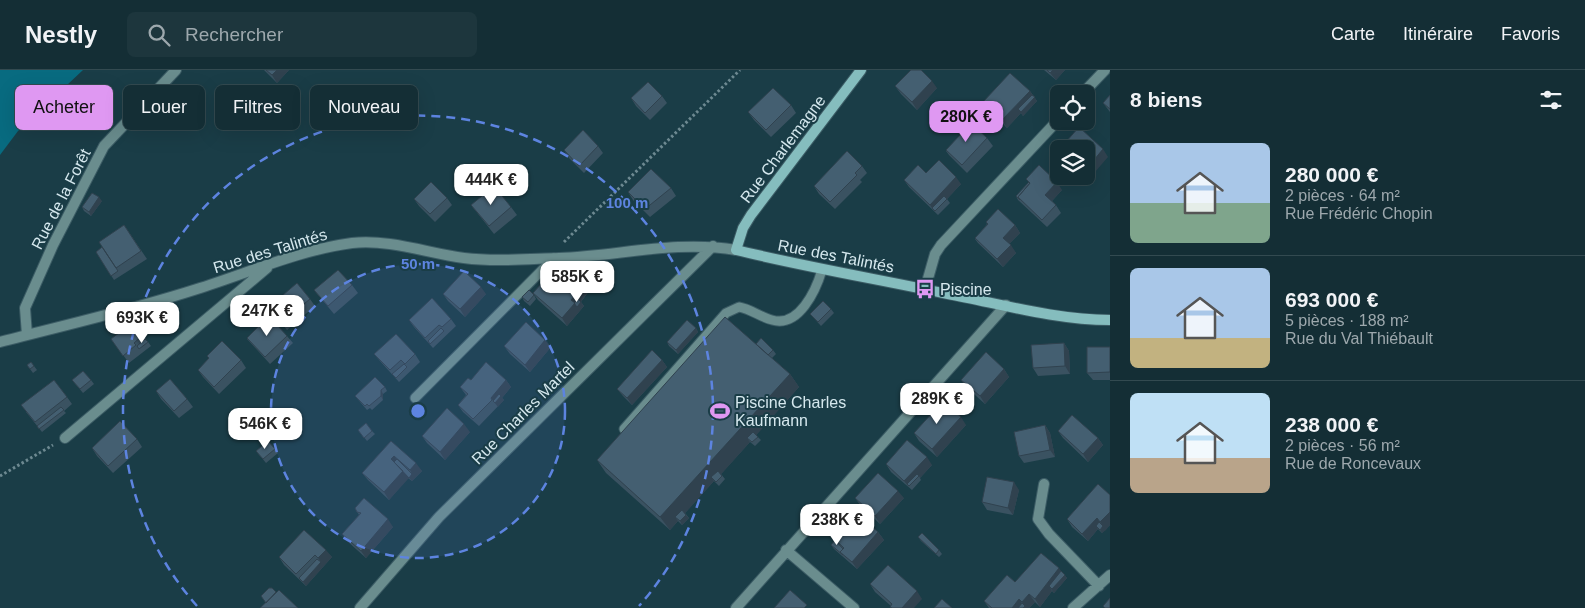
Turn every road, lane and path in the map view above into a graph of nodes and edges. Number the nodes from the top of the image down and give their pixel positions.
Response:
1 (176, 70) edge
2 (740, 70) edge
3 (861, 70) edge
4 (1105, 70) edge
5 (1091, 85) edge
6 (1050, 129) edge
7 (713, 246) junction
8 (736, 250) junction
9 (554, 258) junction
10 (272, 263) junction
11 (822, 270) junction
12 (926, 289) junction
13 (1006, 305) junction
14 (1110, 320) edge
15 (27, 335) junction
16 (0, 342) edge
17 (415, 398) dead end
18 (624, 429) edge
19 (65, 438) joint
20 (0, 476) edge
21 (1044, 484) dead end
22 (786, 550) junction
23 (1110, 575) edge
24 (1099, 586) junction
25 (360, 608) edge
26 (736, 608) edge
27 (854, 608) edge
28 (1073, 608) edge

1 - 15 street, Rue de la Forêt
2 - 9 path
3 - 8 street, Rue Charlemagne
4 - 5 street
6 - 12 street
7 - 8 street, Rue des Talintés
7 - 9 street, Rue des Talintés
7 - 25 street, Rue Charles Martel
8 - 11 street, Rue des Talintés
9 - 10 street, Rue des Talintés
9 - 17 lane
10 - 15 street, Rue des Talintés
10 - 19 street
11 - 12 street, Rue des Talintés
11 - 18 lane
12 - 13 street, Rue des Talintés
13 - 14 street, Rue des Talintés
13 - 22 street
15 - 16 street, Rue des Talintés
19 - 20 path
21 - 24 street
22 - 26 street
22 - 27 street
23 - 24 street
24 - 28 street

